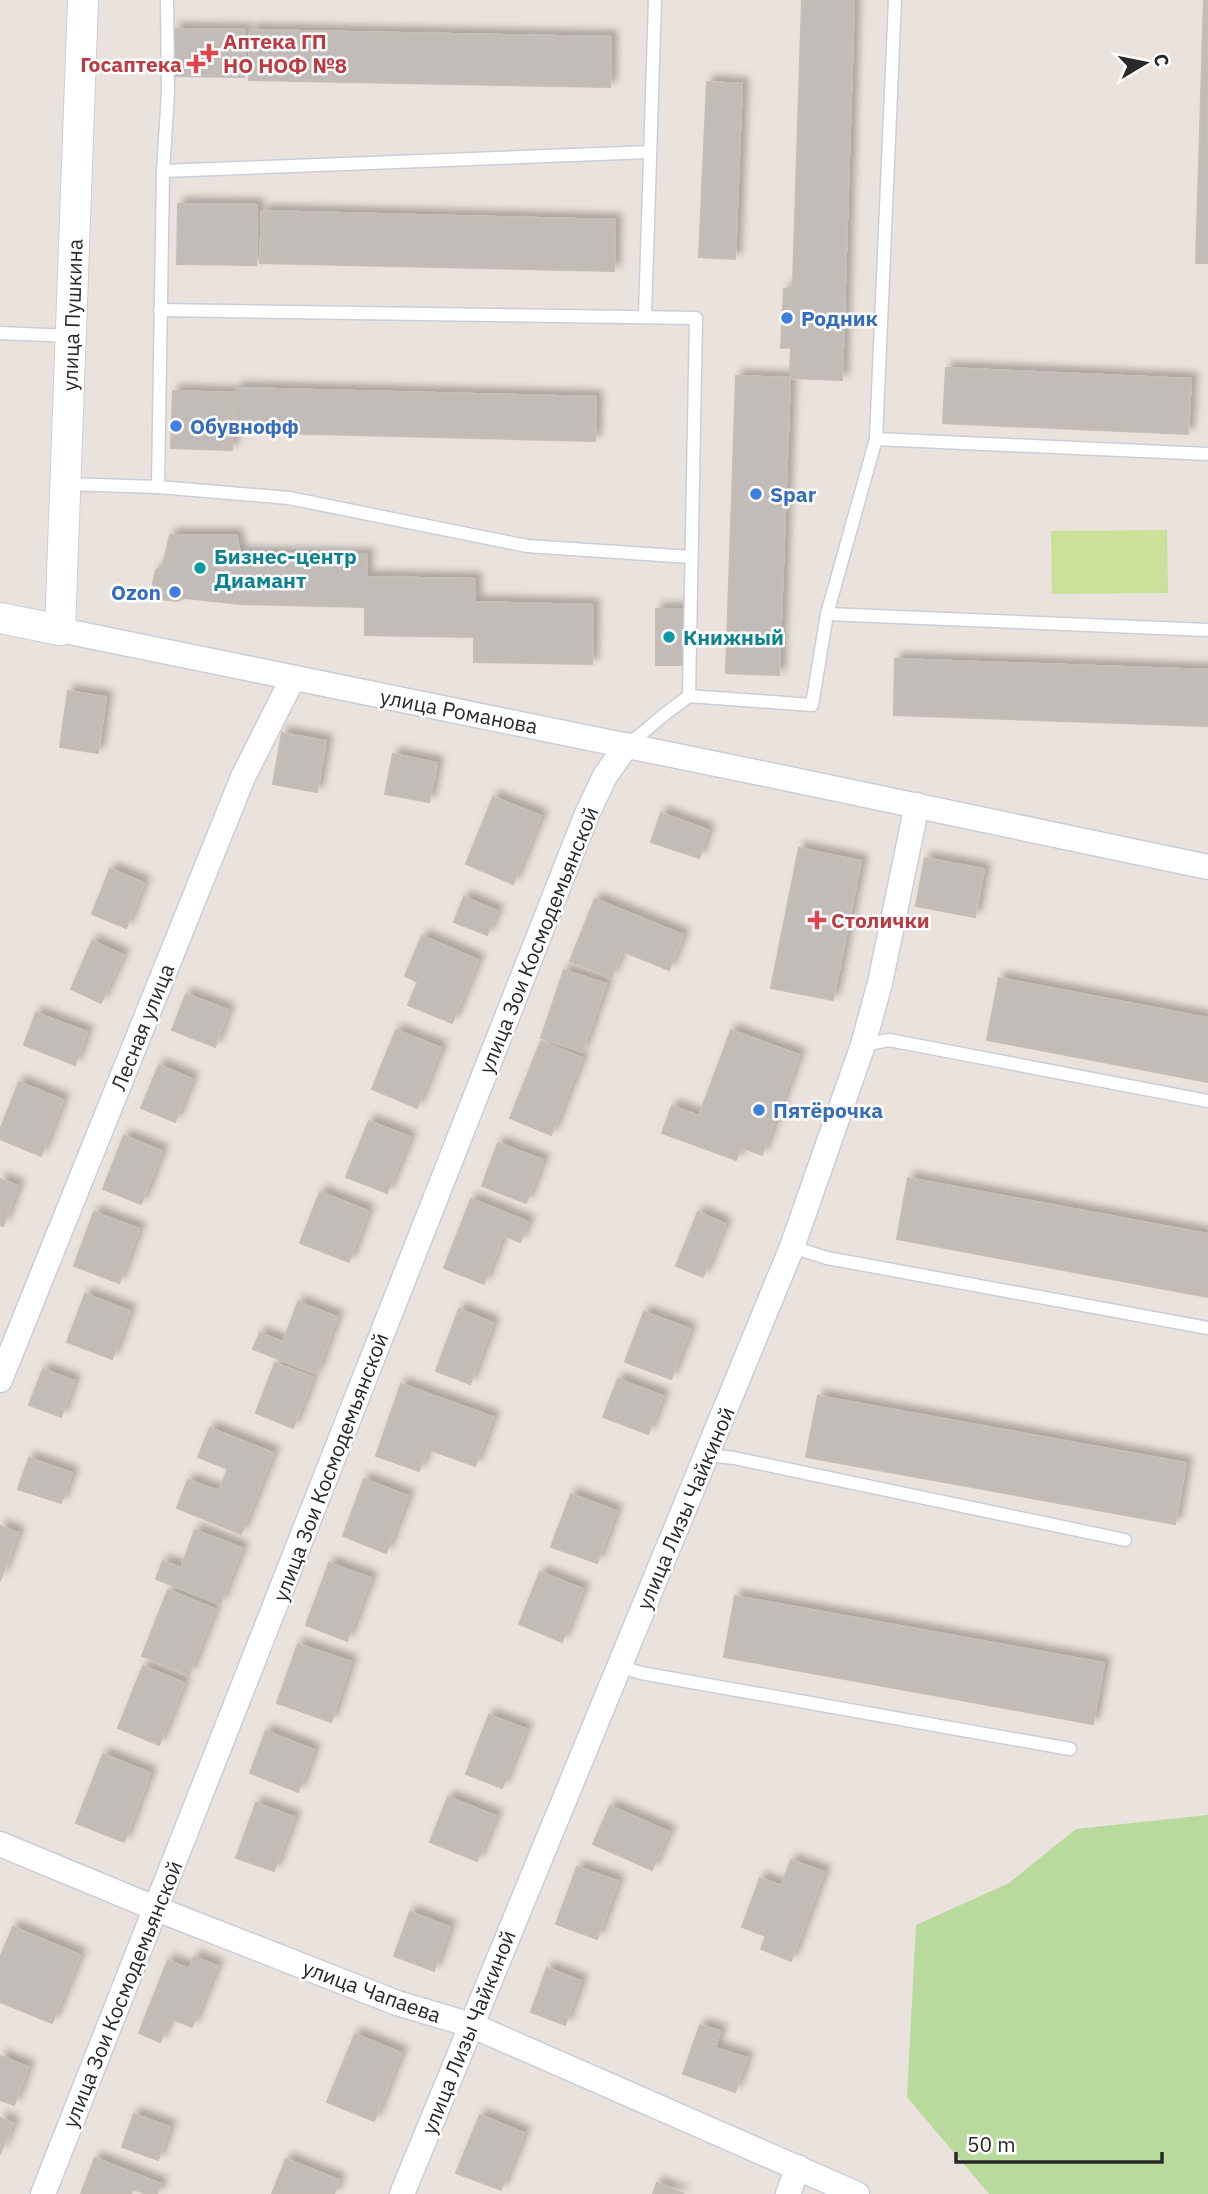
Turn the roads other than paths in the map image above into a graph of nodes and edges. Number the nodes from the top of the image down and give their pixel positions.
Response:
1 (83, 0) edge
2 (167, 0) edge
3 (655, 0) edge
4 (895, 0) edge
5 (650, 152) junction
6 (163, 171) junction
7 (160, 310) junction
8 (645, 316) junction
9 (0, 333) edge
10 (71, 337) junction
11 (876, 439) junction
12 (1208, 454) edge
13 (66, 484) junction
14 (158, 487) junction
15 (691, 557) junction
16 (827, 614) junction
17 (0, 618) edge
18 (60, 630) junction
19 (1208, 630) edge
20 (293, 678) junction
21 (689, 696) junction
22 (627, 745) junction
23 (917, 805) junction
24 (1208, 867) edge
25 (863, 1045) junction
26 (1208, 1101) edge
27 (792, 1247) junction
28 (1208, 1328) edge
29 (0, 1380) edge
30 (709, 1455) junction
31 (1125, 1540) dead end
32 (619, 1665) junction
33 (1070, 1749) dead end
34 (0, 1844) edge
35 (157, 1909) junction
36 (471, 2025) junction
37 (799, 2167) junction
38 (43, 2194) edge
39 (402, 2194) edge
40 (788, 2194) edge
41 (857, 2194) edge

1 - 10 street, улица Пушкина
2 - 6 lane
3 - 5 lane
4 - 11 lane
5 - 6 lane
5 - 8 lane
6 - 7 lane
7 - 8 lane
7 - 14 lane
8 - 15 lane
9 - 10 lane
10 - 13 street, улица Пушкина
11 - 12 lane
11 - 16 lane
13 - 14 lane
13 - 18 street, улица Пушкина
14 - 15 lane
15 - 21 lane
16 - 19 lane
16 - 21 lane
17 - 18 street, улица Романова
18 - 20 street, улица Романова
20 - 22 street, улица Романова
20 - 29 street, Лесная улица
21 - 22 lane
22 - 23 street, улица Романова
22 - 35 street, улица Зои Космодемьянской
23 - 24 street, улица Романова
23 - 25 street, улица Лизы Чайкиной
25 - 26 lane
25 - 27 street, улица Лизы Чайкиной
27 - 28 lane
27 - 30 street, улица Лизы Чайкиной
30 - 31 lane
30 - 32 street, улица Лизы Чайкиной
32 - 33 lane
32 - 36 street, улица Лизы Чайкиной
34 - 35 street, улица Чапаева
35 - 36 street, улица Чапаева
35 - 38 street, улица Зои Космодемьянской
36 - 37 street, улица Чапаева
36 - 39 street, улица Лизы Чайкиной
37 - 40 street
37 - 41 street, улица Чапаева

